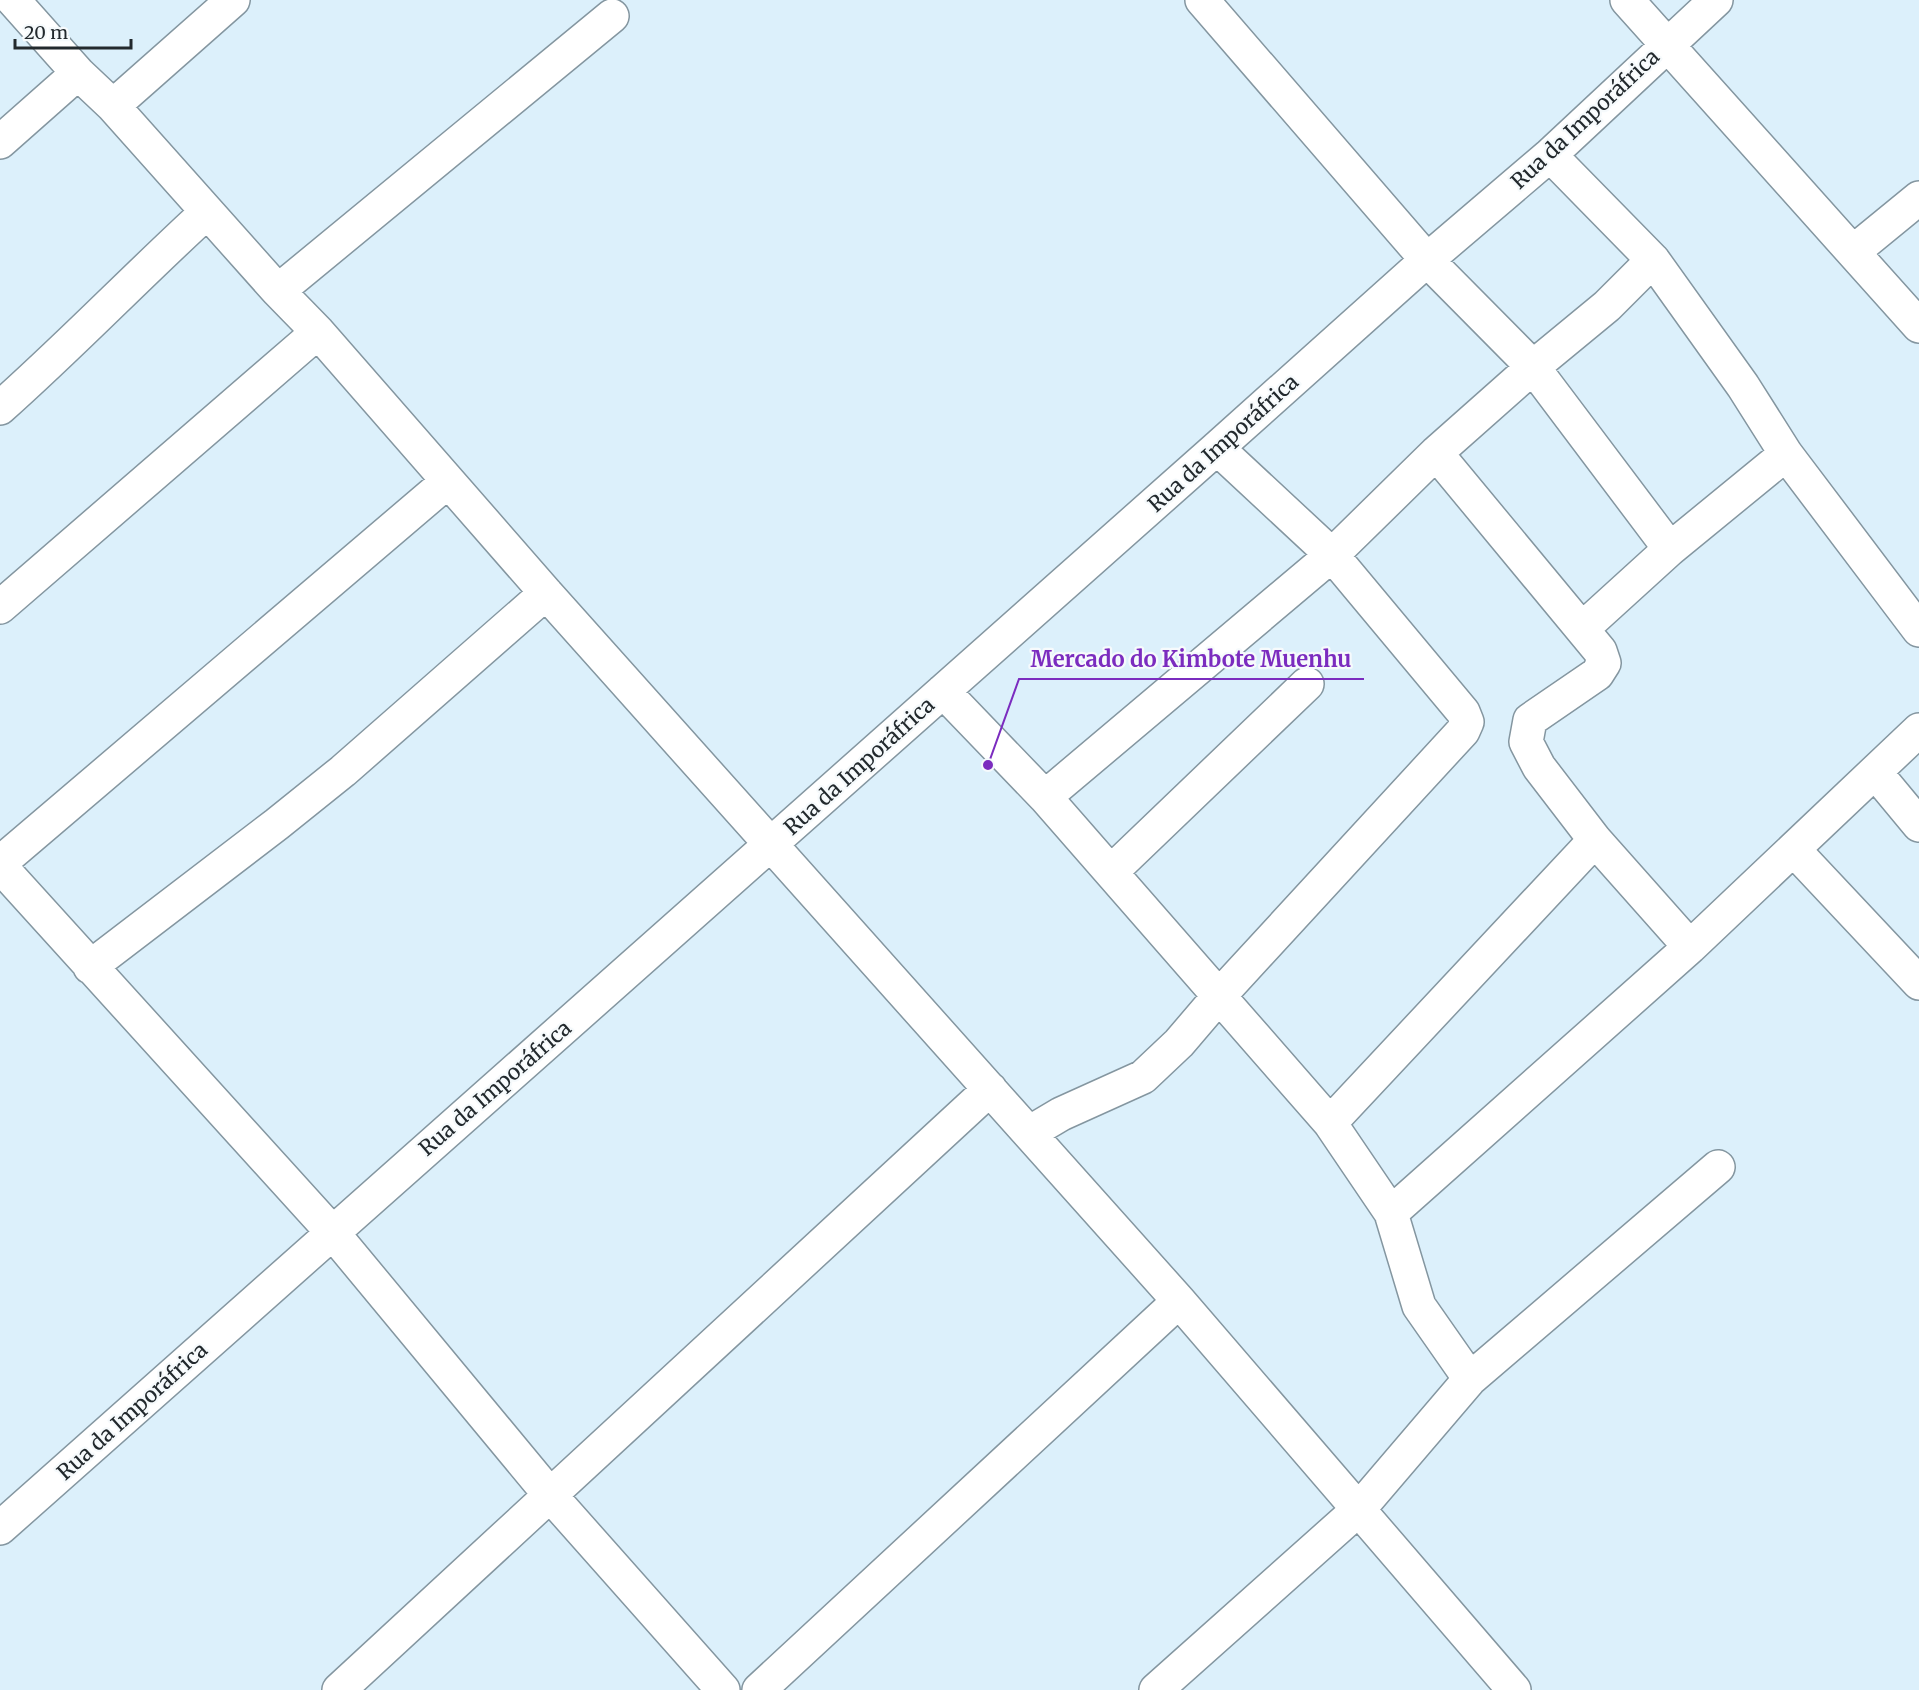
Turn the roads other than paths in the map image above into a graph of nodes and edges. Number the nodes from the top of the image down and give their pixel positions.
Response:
1 (13, 0) edge
2 (233, 0) edge
3 (1202, 0) edge
4 (1627, 0) edge
5 (1716, 0) edge
6 (612, 15) dead end
7 (1666, 45) junction
8 (78, 73) junction
9 (112, 106) junction
10 (0, 142) edge
11 (1550, 155) junction
12 (1919, 198) edge
13 (207, 212) junction
14 (1853, 252) junction
15 (1427, 260) junction
16 (1653, 260) junction
17 (278, 291) junction
18 (1919, 326) edge
19 (318, 332) junction
20 (1533, 367) junction
21 (0, 408) edge
22 (1217, 448) junction
23 (1436, 453) junction
24 (1786, 454) junction
25 (447, 482) junction
26 (1670, 549) junction
27 (1332, 555) junction
28 (546, 593) junction
29 (0, 607) edge
30 (1582, 629) junction
31 (1919, 630) edge
32 (1307, 684) dead end
33 (943, 691) junction
34 (1919, 730) edge
35 (1875, 772) junction
36 (1045, 797) junction
37 (1919, 825) edge
38 (1595, 840) junction
39 (770, 845) junction
40 (1794, 850) junction
41 (0, 865) edge
42 (1111, 872) junction
43 (1690, 947) junction
44 (90, 967) junction
45 (1919, 983) edge
46 (1220, 995) junction
47 (990, 1089) junction
48 (1330, 1123) junction
49 (1029, 1133) junction
50 (1718, 1167) dead end
51 (1391, 1213) junction
52 (332, 1232) junction
53 (1179, 1301) junction
54 (1470, 1379) junction
55 (550, 1495) junction
56 (1359, 1509) junction
57 (0, 1528) edge
58 (339, 1690) edge
59 (723, 1690) edge
60 (759, 1690) edge
61 (1156, 1690) edge
62 (1514, 1690) edge

1 - 8 street
2 - 9 street
3 - 15 street
4 - 7 street
5 - 7 street, Rua da Imporáfrica
6 - 17 street
7 - 11 street, Rua da Imporáfrica
7 - 14 street
8 - 9 street
8 - 10 street
9 - 13 street
11 - 15 street, Rua da Imporáfrica
11 - 16 street
12 - 14 street
13 - 17 street
13 - 21 street
14 - 18 street
15 - 20 street
15 - 22 street, Rua da Imporáfrica
16 - 20 street
16 - 24 street
17 - 19 street
19 - 25 street
19 - 29 street
20 - 23 street
20 - 26 street
22 - 27 street
22 - 33 street, Rua da Imporáfrica
23 - 27 street
23 - 30 street
24 - 26 street
24 - 31 street
25 - 28 street
25 - 41 street
26 - 30 street
27 - 36 street
27 - 46 street
28 - 39 street
28 - 44 street
30 - 38 street
32 - 42 street
33 - 36 street
33 - 39 street, Rua da Imporáfrica
34 - 35 street
35 - 37 street
35 - 40 street
36 - 42 street
38 - 43 street
38 - 48 street
39 - 47 street
39 - 52 street, Rua da Imporáfrica
40 - 43 street
40 - 45 street
41 - 44 street
42 - 46 street
43 - 51 street
44 - 52 street
46 - 48 street
46 - 49 street
47 - 49 street
47 - 55 street
48 - 51 street
49 - 53 street
50 - 54 street
51 - 54 street
52 - 55 street
52 - 57 street, Rua da Imporáfrica
53 - 56 street
53 - 60 street
54 - 56 street
55 - 58 street
55 - 59 street
56 - 61 street
56 - 62 street

